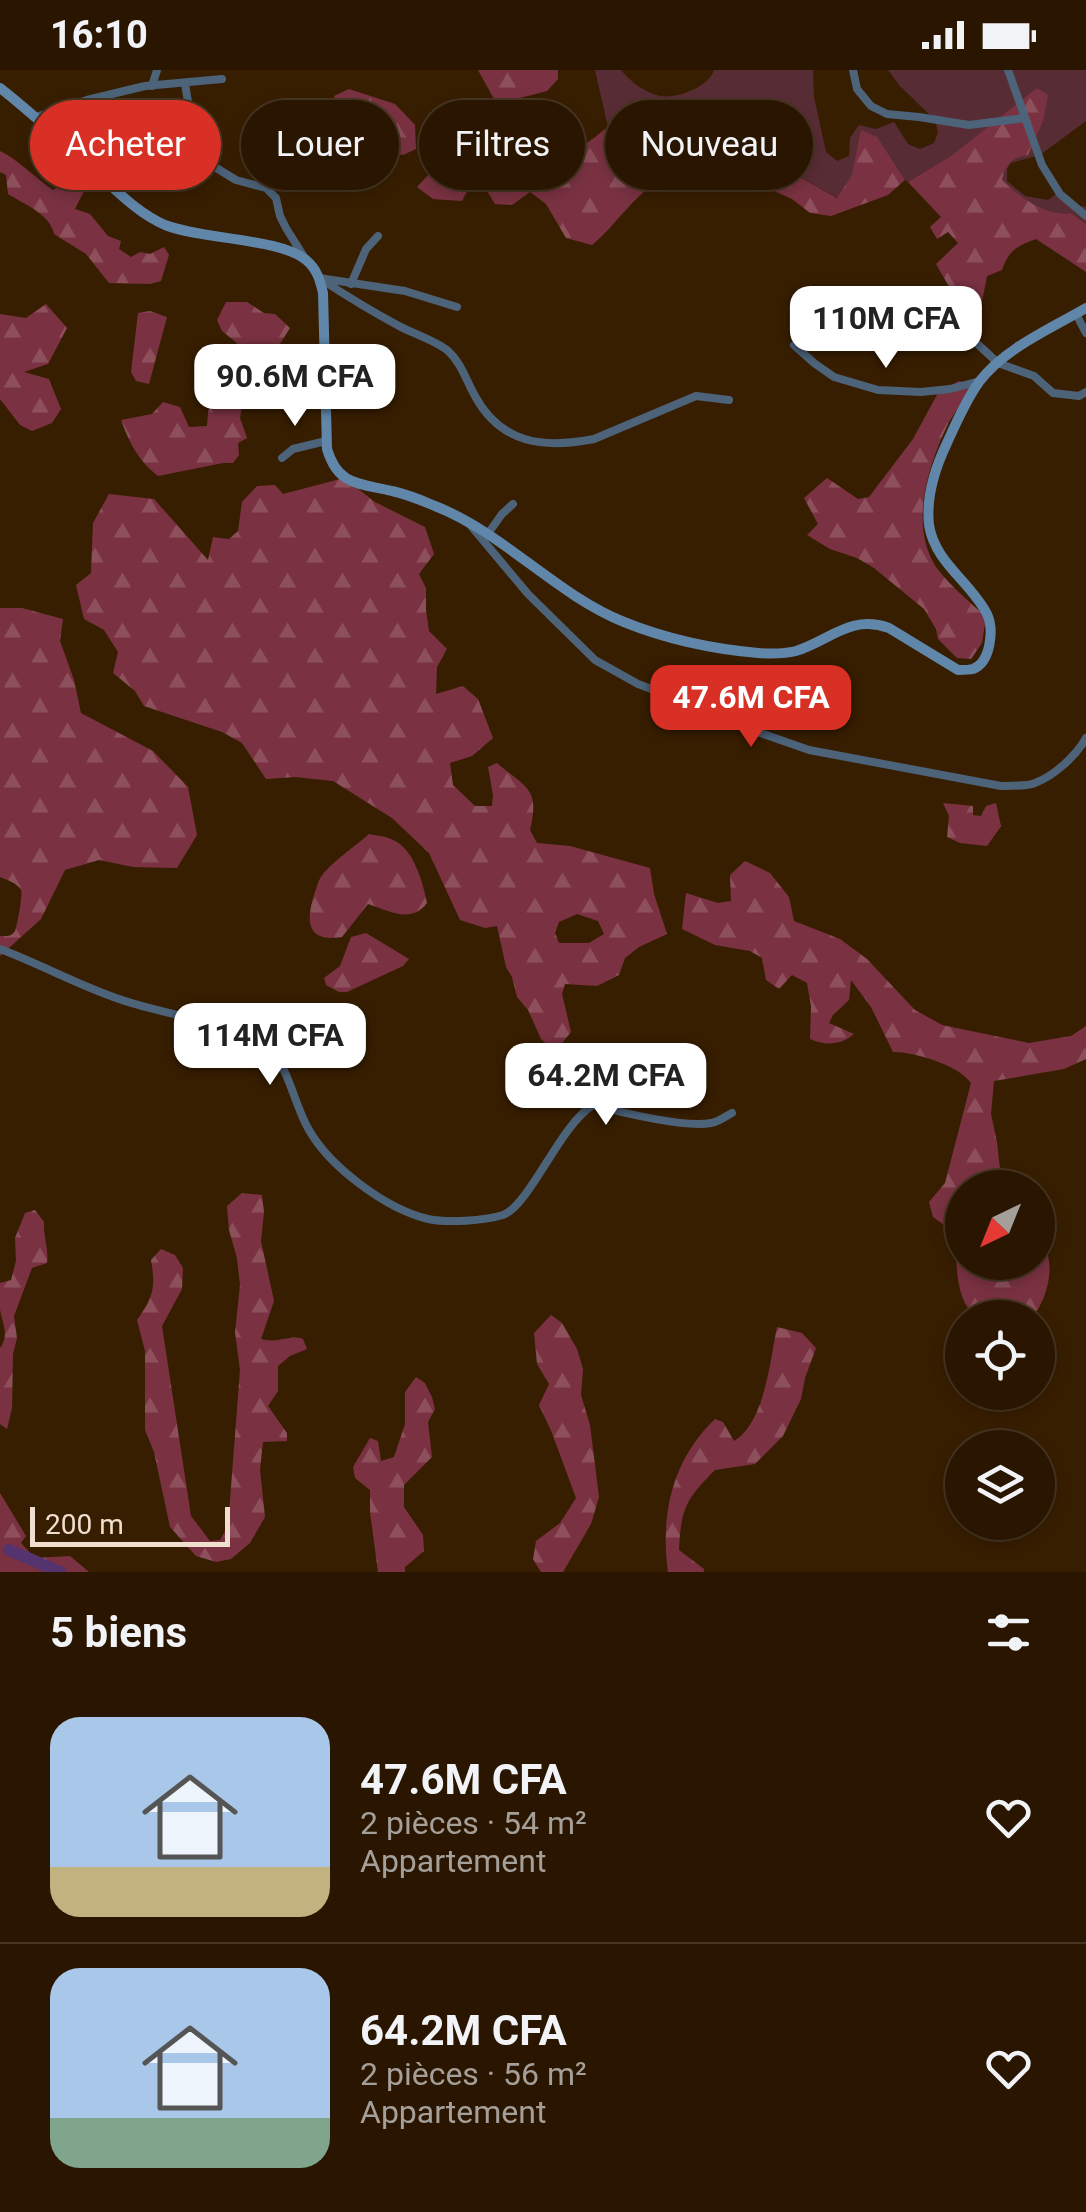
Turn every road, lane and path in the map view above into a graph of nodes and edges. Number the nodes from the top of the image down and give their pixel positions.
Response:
1 (157, 70) edge
2 (853, 70) edge
3 (1008, 70) edge
4 (222, 79) dead end
5 (184, 84) junction
6 (152, 86) junction
7 (0, 88) edge
8 (87, 100) edge
9 (189, 100) edge
10 (30, 112) edge
11 (1025, 118) junction
12 (221, 171) edge
13 (115, 190) edge
14 (1086, 216) edge
15 (378, 236) dead end
16 (306, 260) junction
17 (319, 278) junction
18 (351, 284) junction
19 (457, 307) dead end
20 (1081, 311) edge
21 (958, 326) dead end
22 (1086, 333) edge
23 (794, 344) dead end
24 (998, 363) junction
25 (980, 381) junction
26 (1086, 392) edge
27 (729, 400) dead end
28 (326, 441) junction
29 (282, 458) dead end
30 (513, 504) dead end
31 (464, 519) junction
32 (487, 535) junction
33 (1086, 738) edge
34 (0, 949) edge
35 (732, 1113) dead end

1 - 6 street
2 - 11 street
3 - 11 street
4 - 5 street
5 - 6 street
5 - 9 street
6 - 8 street
7 - 10 main road
11 - 14 street
12 - 16 street
13 - 16 main road
15 - 18 street
16 - 17 main road
17 - 18 street
17 - 27 street
17 - 28 main road
18 - 19 street
20 - 22 street
20 - 24 main road
21 - 24 street
23 - 25 street
24 - 25 main road
24 - 26 street
25 - 32 main road
28 - 29 street
28 - 31 main road
30 - 32 street
31 - 32 main road
31 - 33 street
34 - 35 street

